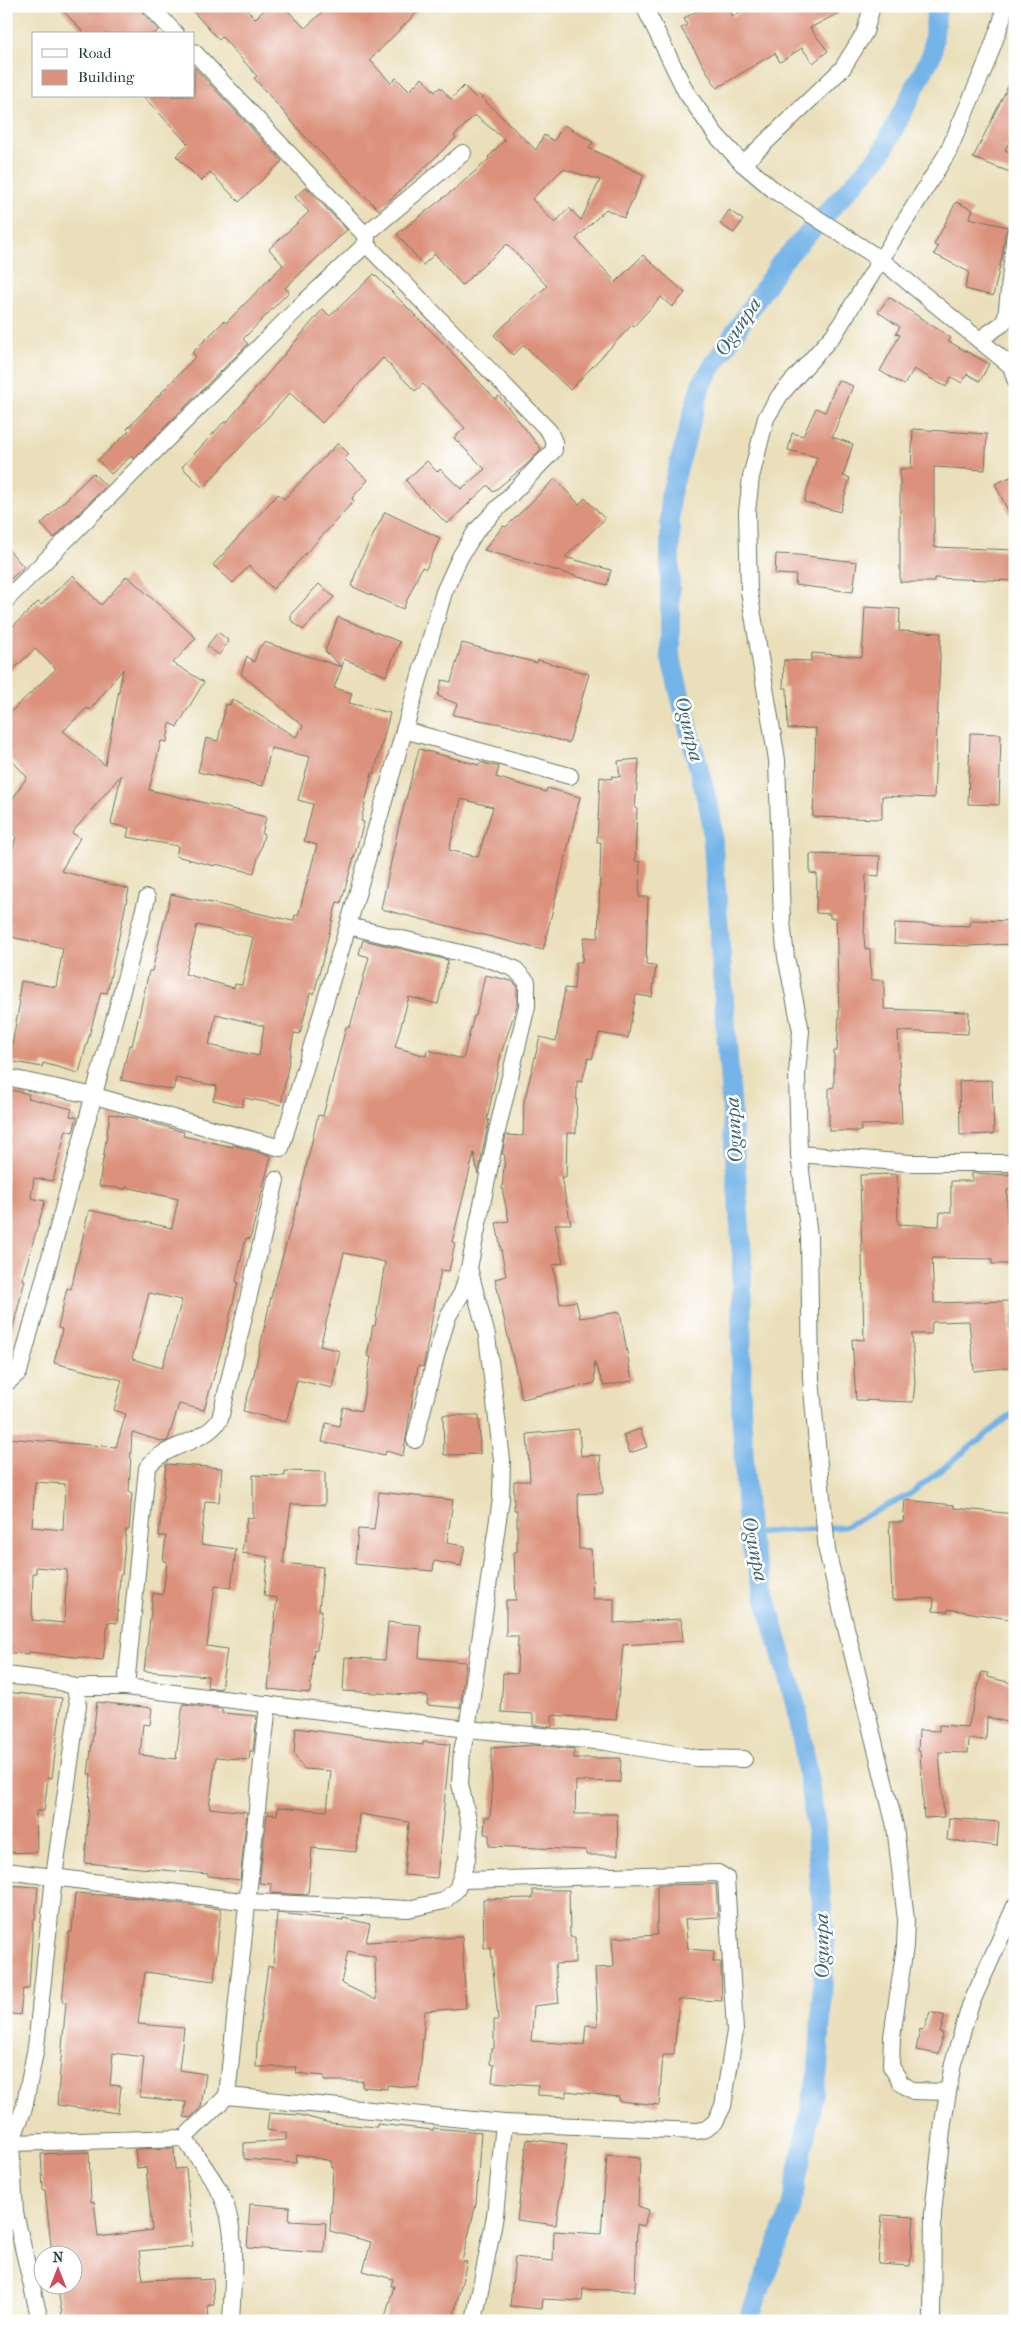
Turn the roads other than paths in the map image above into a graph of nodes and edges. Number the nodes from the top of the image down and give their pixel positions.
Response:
1 (150, 6) edge
2 (644, 6) edge
3 (872, 6) edge
4 (1004, 6) edge
5 (174, 32) edge
6 (195, 53) edge
7 (462, 153) dead end
8 (743, 164) junction
9 (1015, 234) edge
10 (365, 240) junction
11 (875, 256) junction
12 (979, 340) junction
13 (1014, 371) edge
14 (6, 600) edge
15 (404, 730) junction
16 (570, 776) dead end
17 (146, 898) dead end
18 (348, 926) junction
19 (6, 1077) edge
20 (95, 1096) junction
21 (799, 1154) junction
22 (1015, 1164) edge
23 (276, 1180) dead end
24 (469, 1268) junction
25 (6, 1381) edge
26 (415, 1440) dead end
27 (6, 1675) edge
28 (75, 1687) junction
29 (126, 1687) junction
30 (268, 1704) junction
31 (467, 1729) junction
32 (744, 1759) dead end
33 (6, 1871) edge
34 (54, 1877) junction
35 (461, 1880) junction
36 (248, 1902) junction
37 (1015, 1906) edge
38 (948, 2092) junction
39 (227, 2096) junction
40 (504, 2124) junction
41 (184, 2138) junction
42 (11, 2144) junction
43 (11, 2214) edge
44 (40, 2321) edge
45 (231, 2321) edge
46 (474, 2321) edge
47 (932, 2321) edge

1 - 5 street
2 - 8 street
3 - 8 street
4 - 11 street
6 - 10 street
7 - 10 street
8 - 11 street
9 - 12 street
10 - 14 street
10 - 15 street
11 - 12 street
11 - 21 street
12 - 13 street
15 - 16 street
15 - 18 street
17 - 20 street
18 - 20 street
18 - 24 street
19 - 20 street
20 - 25 street
21 - 22 street
21 - 38 street
23 - 29 street
24 - 26 street
24 - 31 street
27 - 28 street
28 - 29 street
28 - 34 street
29 - 30 street
30 - 31 street
30 - 36 street
31 - 32 street
31 - 35 street
33 - 34 street
34 - 36 street
34 - 42 street
35 - 36 street
35 - 40 street
36 - 39 street
37 - 38 street
38 - 47 street
39 - 40 street
39 - 41 street
40 - 46 street
41 - 42 street
41 - 45 street
42 - 43 street
43 - 44 street

